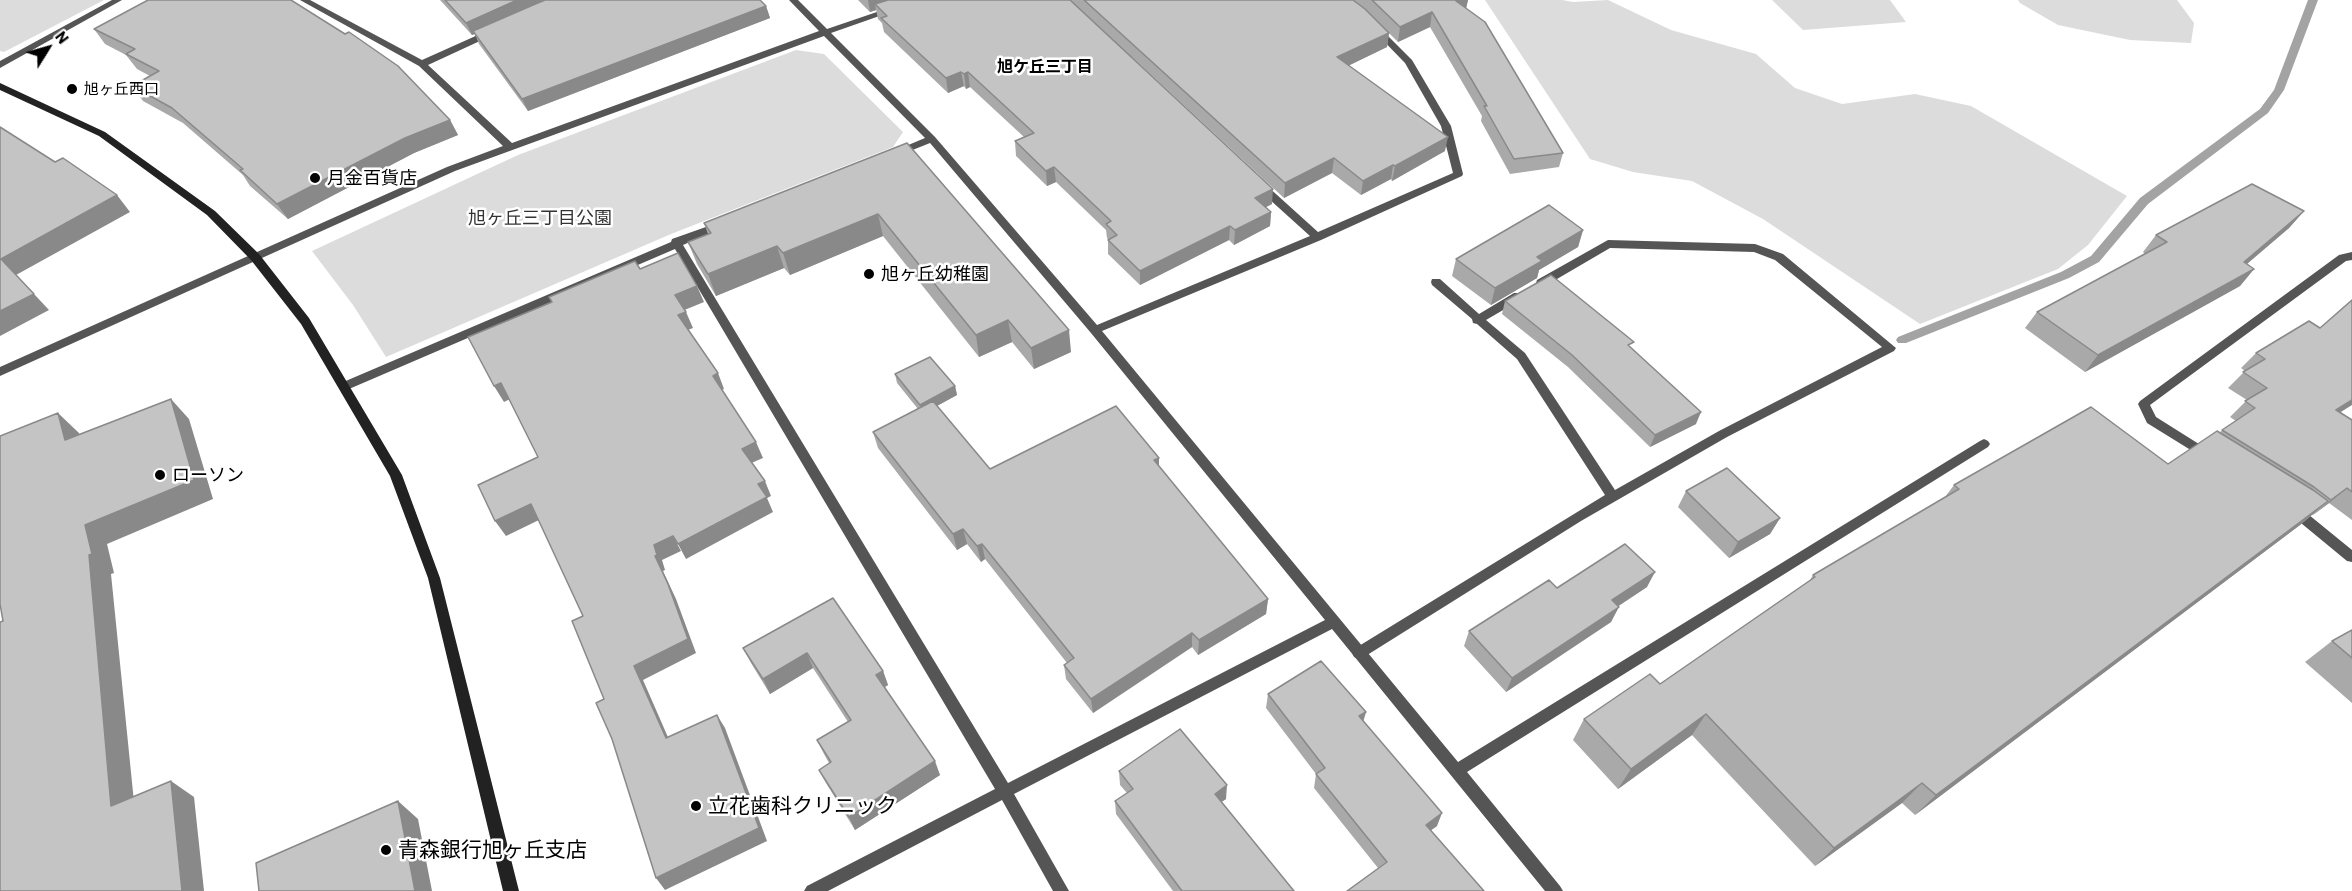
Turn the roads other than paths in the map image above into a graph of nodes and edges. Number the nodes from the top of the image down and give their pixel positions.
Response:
1 (118, 0) edge
2 (793, 0) edge
3 (921, 0) edge
4 (310, 1) edge
5 (1368, 20) edge
6 (503, 27) edge
7 (825, 32) junction
8 (422, 64) junction
9 (0, 65) edge
10 (0, 86) edge
11 (932, 139) junction
12 (510, 147) junction
13 (889, 156) edge
14 (1257, 182) edge
15 (729, 221) edge
16 (1317, 237) junction
17 (676, 242) junction
18 (2352, 256) edge
19 (255, 257) junction
20 (1436, 282) dead end
21 (1477, 320) junction
22 (1095, 330) junction
23 (0, 372) edge
24 (345, 386) junction
25 (1984, 444) dead end
26 (2212, 458) edge
27 (1613, 497) junction
28 (2282, 502) edge
29 (2352, 557) edge
30 (1333, 622) junction
31 (1359, 653) junction
32 (1456, 771) junction
33 (1004, 790) junction
34 (511, 891) edge
35 (812, 891) edge
36 (1061, 891) edge
37 (1555, 891) edge

1 - 9 street
2 - 7 street
3 - 7 street
4 - 8 street
5 - 16 street
6 - 8 street
7 - 11 street
7 - 12 street
8 - 12 street
10 - 19 street
11 - 13 street
11 - 22 street
12 - 19 street
14 - 16 street
15 - 17 street
16 - 22 street
17 - 24 street
17 - 33 street
18 - 26 street
19 - 23 street
19 - 24 street
20 - 21 street
21 - 27 street
21 - 27 street
22 - 30 street
24 - 34 street
25 - 32 street
27 - 31 street
28 - 29 street
30 - 31 street
30 - 33 street
31 - 32 street
32 - 37 street
33 - 35 street
33 - 36 street

